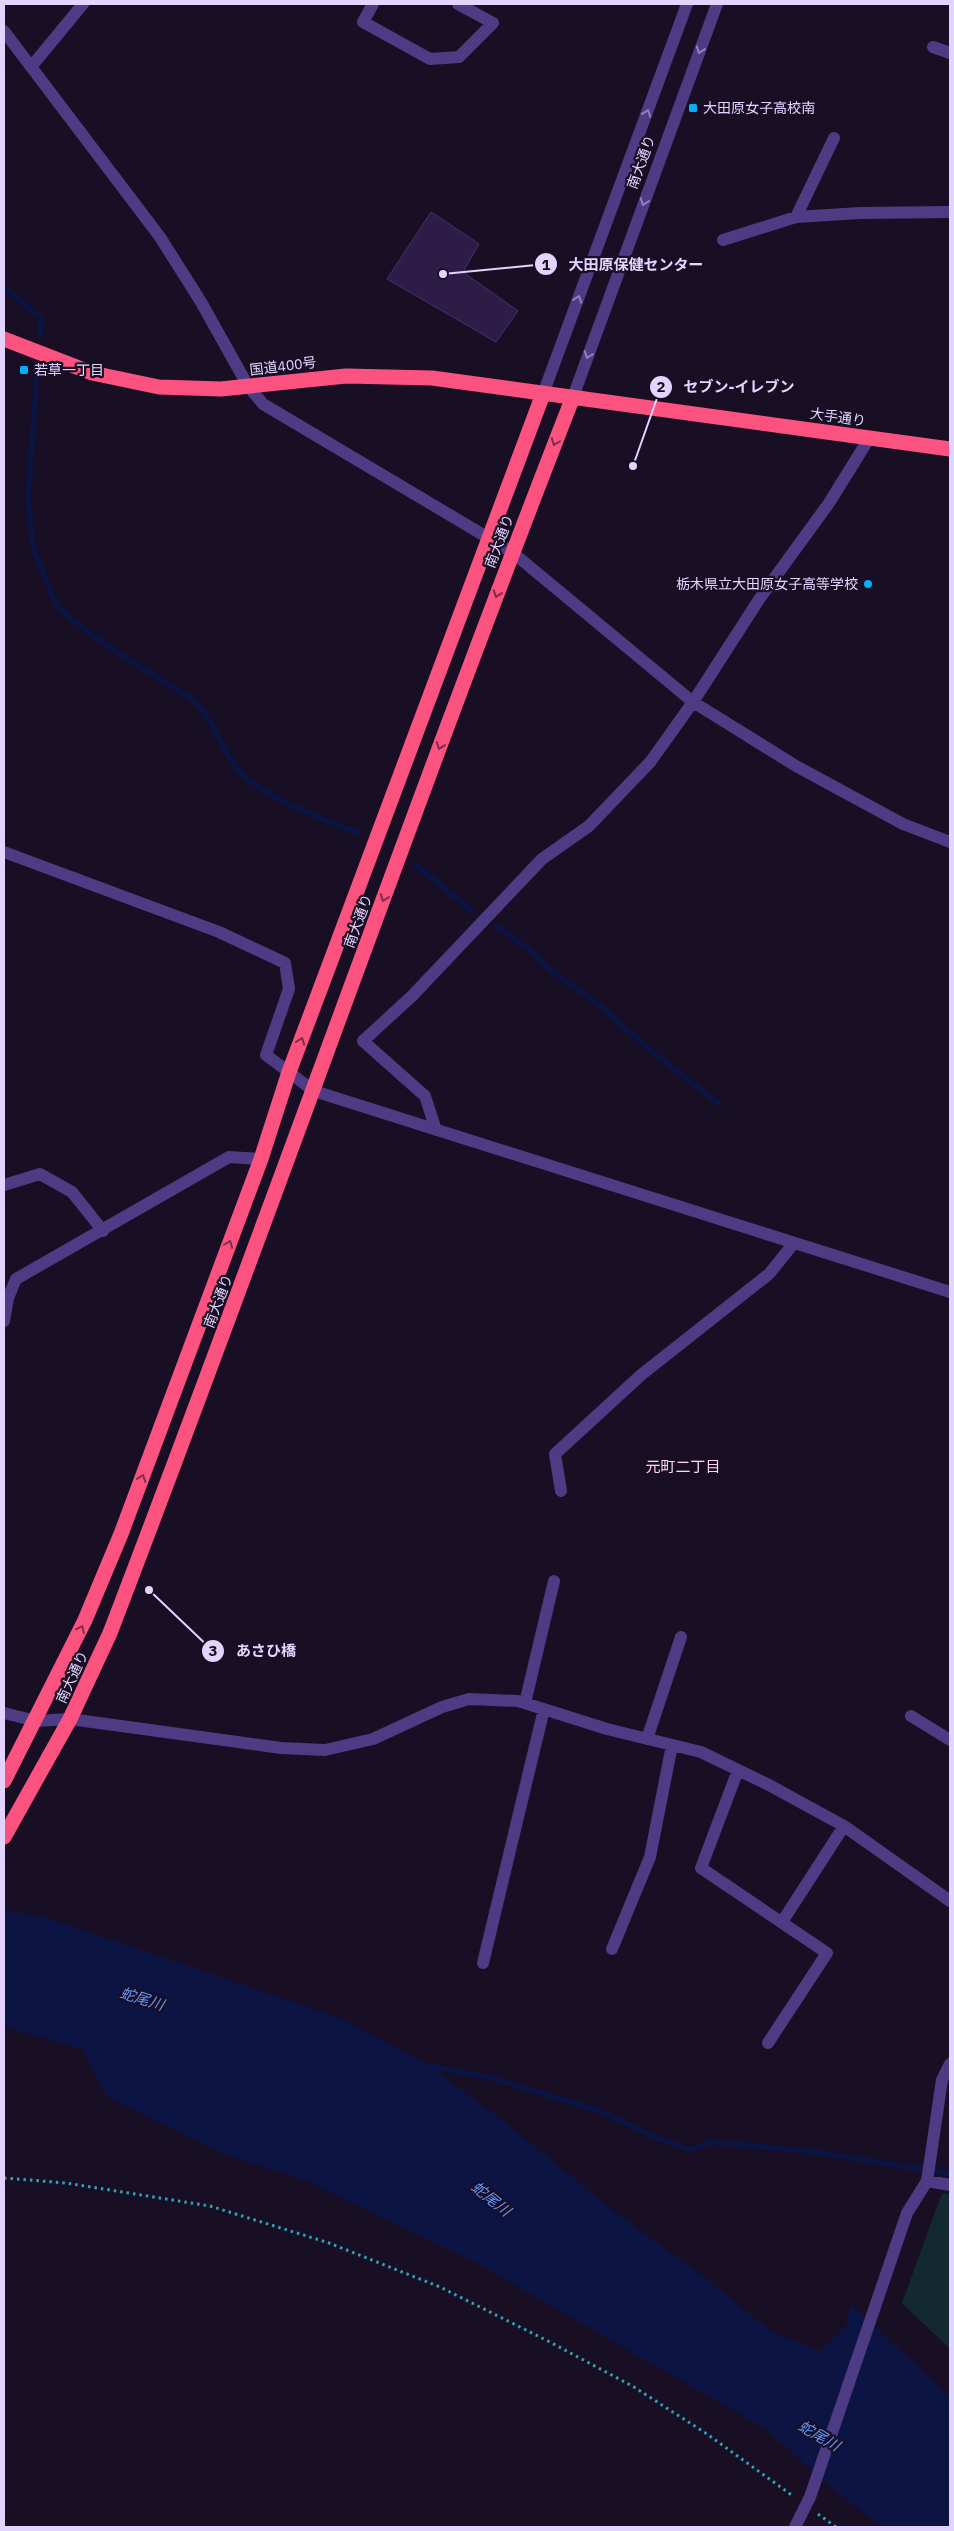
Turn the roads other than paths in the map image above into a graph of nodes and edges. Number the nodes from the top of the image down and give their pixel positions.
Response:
1 (83, 4) edge
2 (373, 4) edge
3 (458, 4) edge
4 (687, 4) edge
5 (717, 4) edge
6 (4, 31) edge
7 (932, 47) dead end
8 (950, 53) edge
9 (31, 67) junction
10 (834, 138) dead end
11 (950, 212) edge
12 (796, 217) junction
13 (723, 240) dead end
14 (4, 339) edge
15 (248, 386) junction
16 (543, 394) junction
17 (573, 396) junction
18 (870, 437) junction
19 (950, 449) edge
20 (489, 537) junction
21 (512, 552) junction
22 (693, 702) junction
23 (950, 842) edge
24 (4, 852) edge
25 (290, 1072) junction
26 (314, 1091) junction
27 (436, 1130) junction
28 (261, 1159) junction
29 (4, 1185) edge
30 (103, 1231) junction
31 (794, 1242) junction
32 (950, 1292) edge
33 (4, 1321) edge
34 (561, 1491) dead end
35 (554, 1580) dead end
36 (682, 1637) dead end
37 (525, 1703) junction
38 (544, 1710) junction
39 (4, 1713) edge
40 (911, 1716) dead end
41 (70, 1720) junction
42 (36, 1721) junction
43 (647, 1739) junction
44 (950, 1740) edge
45 (672, 1744) junction
46 (738, 1770) junction
47 (4, 1781) edge
48 (844, 1826) junction
49 (4, 1837) edge
50 (950, 1901) edge
51 (782, 1922) junction
52 (612, 1949) dead end
53 (484, 1963) dead end
54 (768, 2043) dead end
55 (950, 2064) edge
56 (927, 2181) junction
57 (950, 2185) edge
58 (795, 2527) edge

1 - 9 street
2 - 3 street
16 -> 4 street, 南大通り
5 -> 17 street, 南大通り
6 - 9 street
7 - 8 street
9 - 15 street
10 - 12 street
11 - 12 street
12 - 13 street
14 - 15 highway, 国道400号
15 - 16 highway, 国道400号
15 - 20 street
16 - 17 highway, 国道400号
16 - 20 highway, 南大通り
17 - 18 highway, 大手通り
17 -> 21 highway, 南大通り
18 - 19 highway, 大手通り
18 - 22 street
20 - 21 street
25 -> 20 highway, 南大通り
21 - 22 street
21 -> 26 highway, 南大通り
22 - 23 street
22 - 27 street
24 - 25 street
25 - 26 street
25 - 28 highway, 南大通り
26 - 27 street
26 - 41 highway, 南大通り
27 - 31 street
28 - 30 street
42 -> 28 highway, 南大通り
29 - 30 street
30 - 33 street
31 - 32 street
31 - 34 street
35 - 37 street
36 - 43 street
37 - 38 street
37 - 41 street
38 - 43 street
38 - 53 street
39 - 42 street
40 - 44 street
41 - 42 street
41 - 49 highway, 南大通り
42 - 47 highway, 南大通り
43 - 45 street
45 - 46 street
45 - 52 street
46 - 48 street
46 - 51 street
48 - 50 street
48 - 51 street
51 - 54 street
55 - 56 street
56 - 57 street
56 - 58 street

